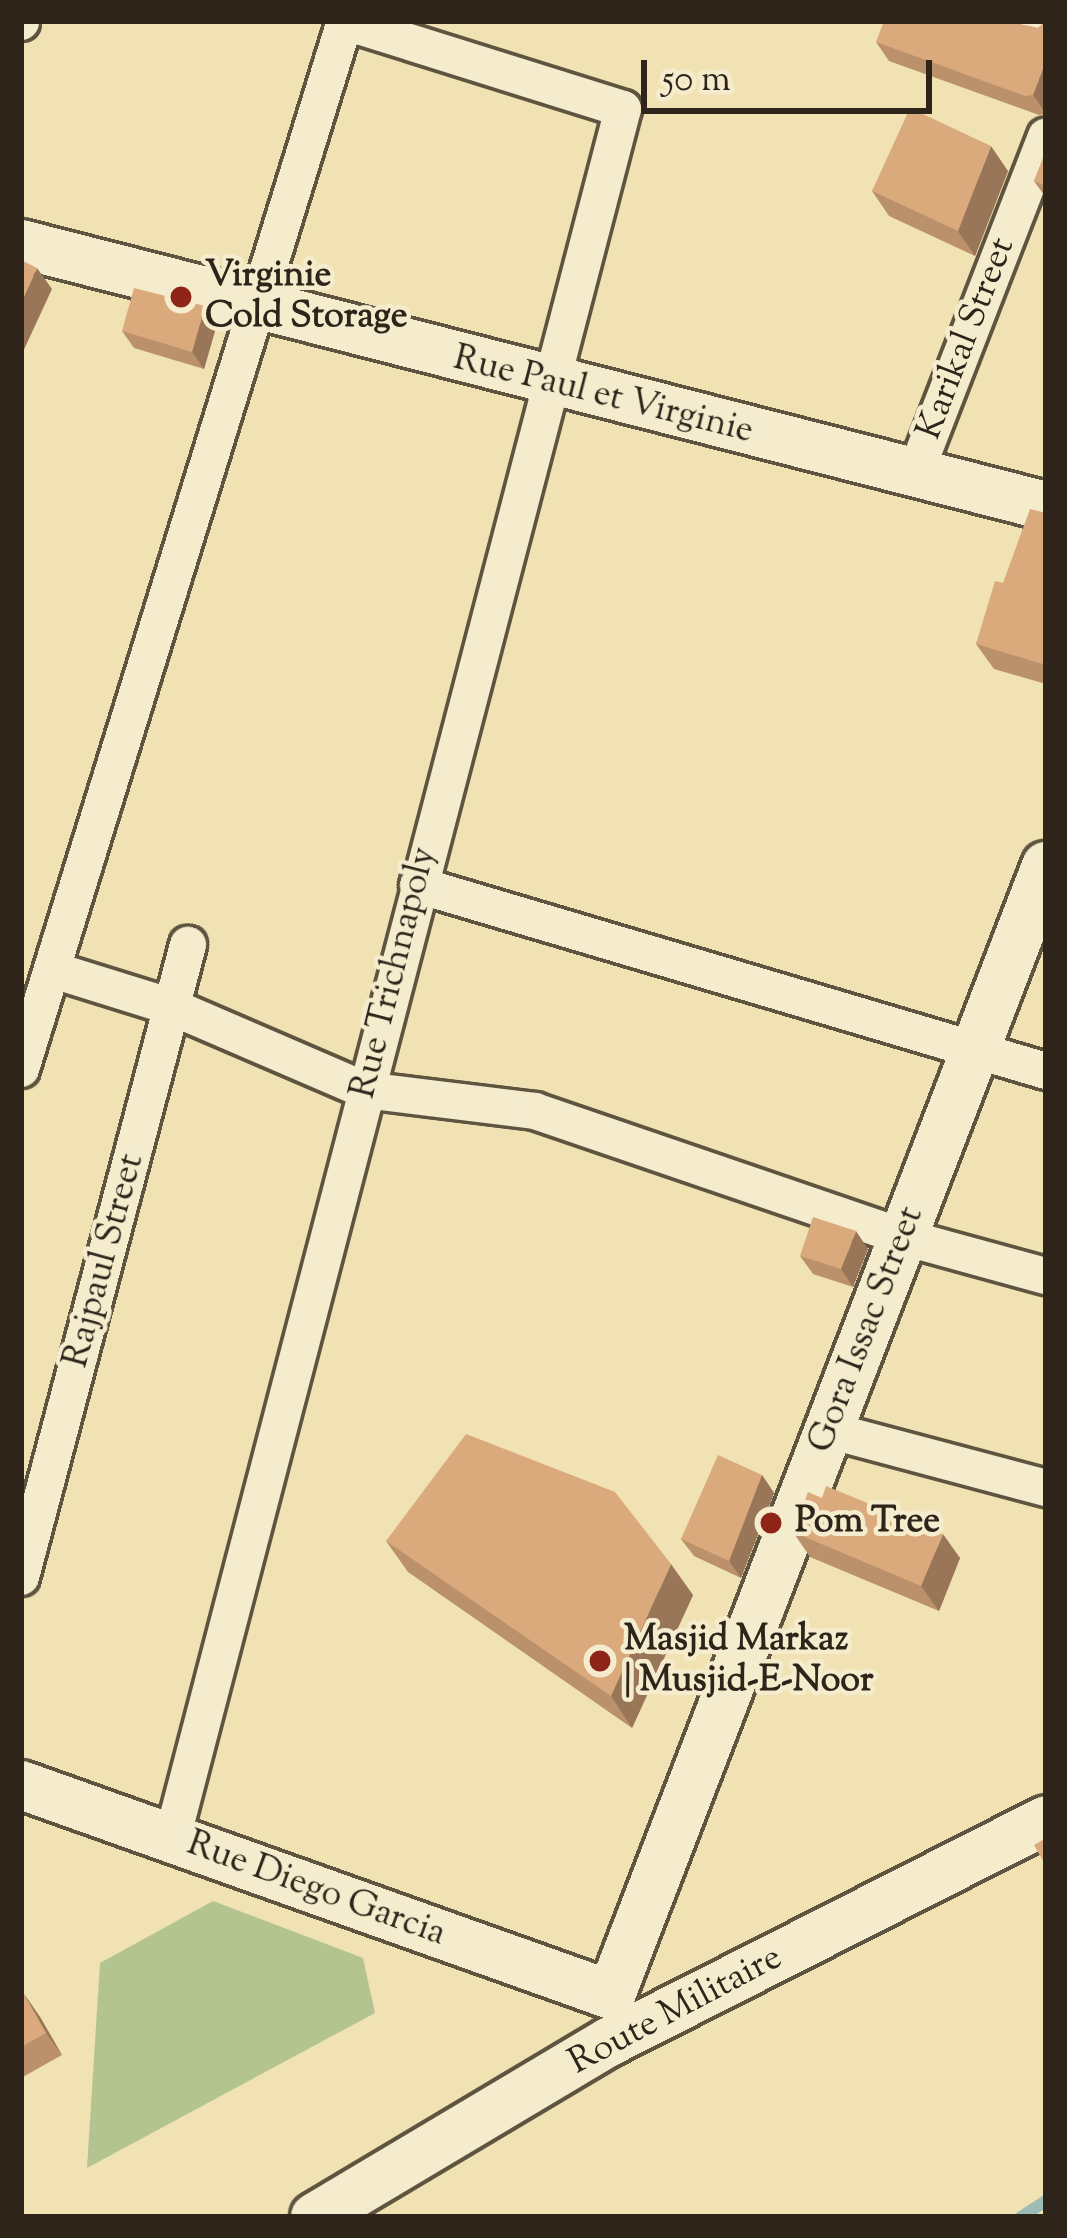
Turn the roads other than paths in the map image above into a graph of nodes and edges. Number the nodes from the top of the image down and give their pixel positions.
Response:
1 (344, 21) edge
2 (1034, 21) edge
3 (1046, 25) edge
4 (1046, 136) edge
5 (21, 244) edge
6 (260, 308) junction
7 (548, 383) junction
8 (915, 474) junction
9 (1046, 506) edge
10 (1044, 880) edge
11 (418, 885) junction
12 (188, 945) dead end
13 (52, 970) junction
14 (172, 1006) junction
15 (975, 1050) junction
16 (21, 1069) edge
17 (1046, 1071) edge
18 (365, 1090) junction
19 (903, 1237) junction
20 (1046, 1276) edge
21 (828, 1430) junction
22 (1046, 1488) edge
23 (21, 1577) edge
24 (21, 1785) edge
25 (1046, 1820) edge
26 (172, 1839) junction
27 (610, 1995) joint
28 (315, 2217) edge

1 - 6 street
1 - 7 street, Rue Trichnapoly
2 - 3 street
4 - 8 street, Karikal Street
5 - 6 street, Rue Paul et Virginie
6 - 7 street, Rue Paul et Virginie
6 - 13 street
7 - 8 street, Rue Paul et Virginie
7 - 11 street, Rue Trichnapoly
8 - 9 street, Rue Paul et Virginie
10 - 15 street, Gora Issac Street
11 - 15 street
11 - 18 street, Rue Trichnapoly
12 - 14 street, Rajpaul Street
13 - 14 street
13 - 16 street
14 - 18 street
14 - 23 street, Rajpaul Street
15 - 17 street
15 - 19 street, Gora Issac Street
18 - 19 street
18 - 26 street, Rue Trichnapoly
19 - 20 street
19 - 21 street, Gora Issac Street
21 - 22 street
21 - 27 street, Gora Issac Street
24 - 26 street, Rue Diego Garcia
25 - 28 street, Route Militaire
26 - 27 street, Rue Diego Garcia

